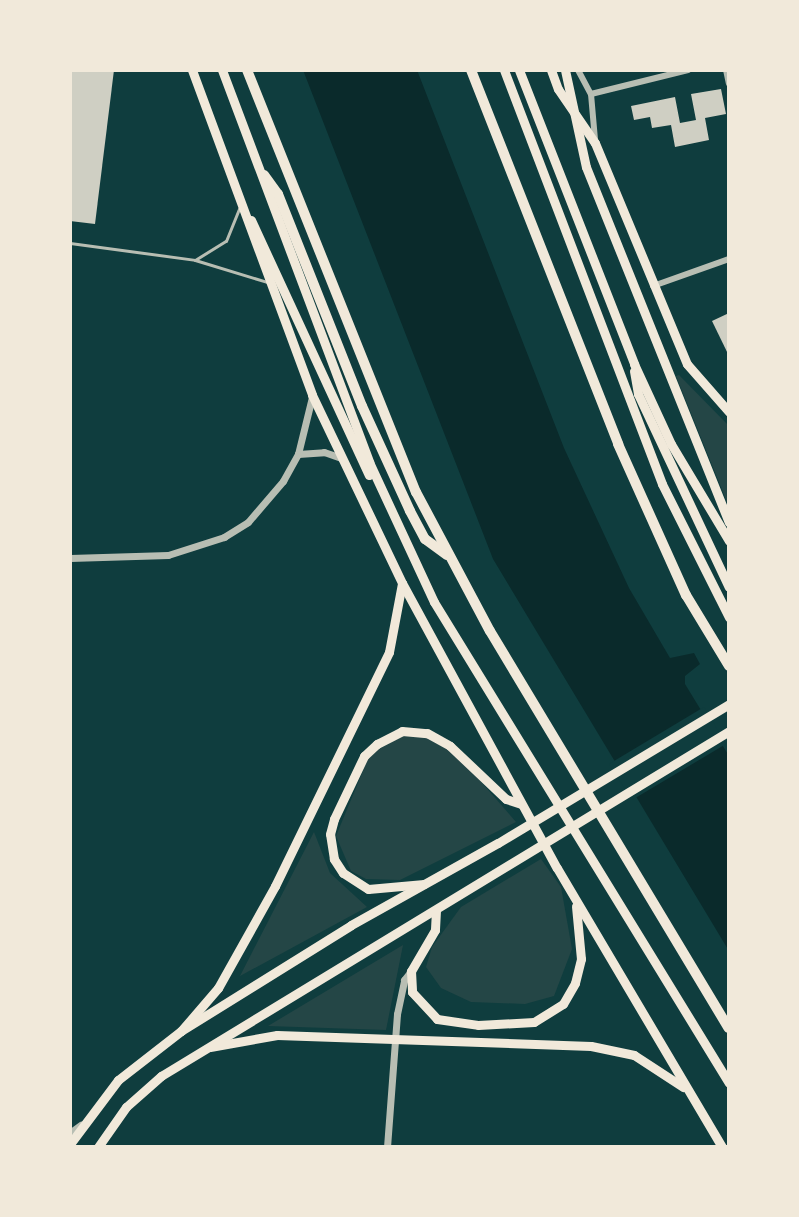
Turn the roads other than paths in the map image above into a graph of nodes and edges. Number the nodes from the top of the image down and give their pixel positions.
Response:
1 (192, 70) edge
2 (222, 70) edge
3 (247, 70) edge
4 (471, 70) edge
5 (504, 70) edge
6 (519, 70) edge
7 (551, 70) edge
8 (565, 70) edge
9 (578, 70) edge
10 (688, 70) edge
11 (726, 70) edge
12 (729, 84) edge
13 (591, 94) junction
14 (569, 104) junction
15 (595, 143) junction
16 (264, 175) junction
17 (241, 204) junction
18 (70, 243) edge
19 (729, 259) edge
20 (195, 260) junction
21 (646, 268) junction
22 (629, 275) junction
23 (271, 283) junction
24 (653, 286) junction
25 (634, 364) junction
26 (312, 395) junction
27 (729, 412) edge
28 (298, 454) junction
29 (341, 458) junction
30 (385, 500) junction
31 (729, 522) edge
32 (729, 541) edge
33 (448, 556) junction
34 (70, 558) edge
35 (402, 583) junction
36 (729, 587) edge
37 (729, 617) edge
38 (729, 666) edge
39 (729, 704) edge
40 (729, 731) edge
41 (521, 804) junction
42 (424, 884) junction
43 (575, 898) junction
44 (436, 910) junction
45 (411, 971) junction
46 (729, 1028) edge
47 (181, 1031) junction
48 (395, 1040) junction
49 (210, 1047) junction
50 (729, 1083) edge
51 (686, 1089) junction
52 (81, 1125) junction
53 (70, 1133) edge
54 (70, 1144) edge
55 (98, 1147) edge
56 (387, 1147) edge
57 (722, 1147) edge

1 - 17 main road
2 - 16 main road
3 - 33 highway
4 - 38 highway
5 - 37 main road
6 - 25 main road
7 - 14 main road
8 - 14 main road
9 - 13 street
10 - 13 street
11 - 12 street
13 - 15 street
14 - 15 main road
14 - 22 main road
15 - 21 main road
16 - 30 main road
16 - 33 highway
17 - 20 lane
17 - 23 main road
17 - 30 main road
18 - 20 lane
19 - 24 street
20 - 23 lane
21 - 22 main road
21 - 24 main road
22 - 31 main road
23 - 26 main road
24 - 27 main road
25 - 32 main road
25 - 36 main road
26 - 28 street
26 - 29 main road
28 - 29 street
28 - 34 street
29 - 35 main road
30 - 50 main road
33 - 46 highway
35 - 41 main road
35 - 47 main road
39 - 42 main road
40 - 44 main road
41 - 42 main road
41 - 43 main road
42 - 47 main road
43 - 45 main road
43 - 51 main road
44 - 45 main road
44 - 49 main road
45 - 48 street
47 - 52 main road
48 - 49 main road
48 - 51 main road
48 - 56 street
49 - 55 main road
51 - 57 main road
52 - 53 street
52 - 54 main road

